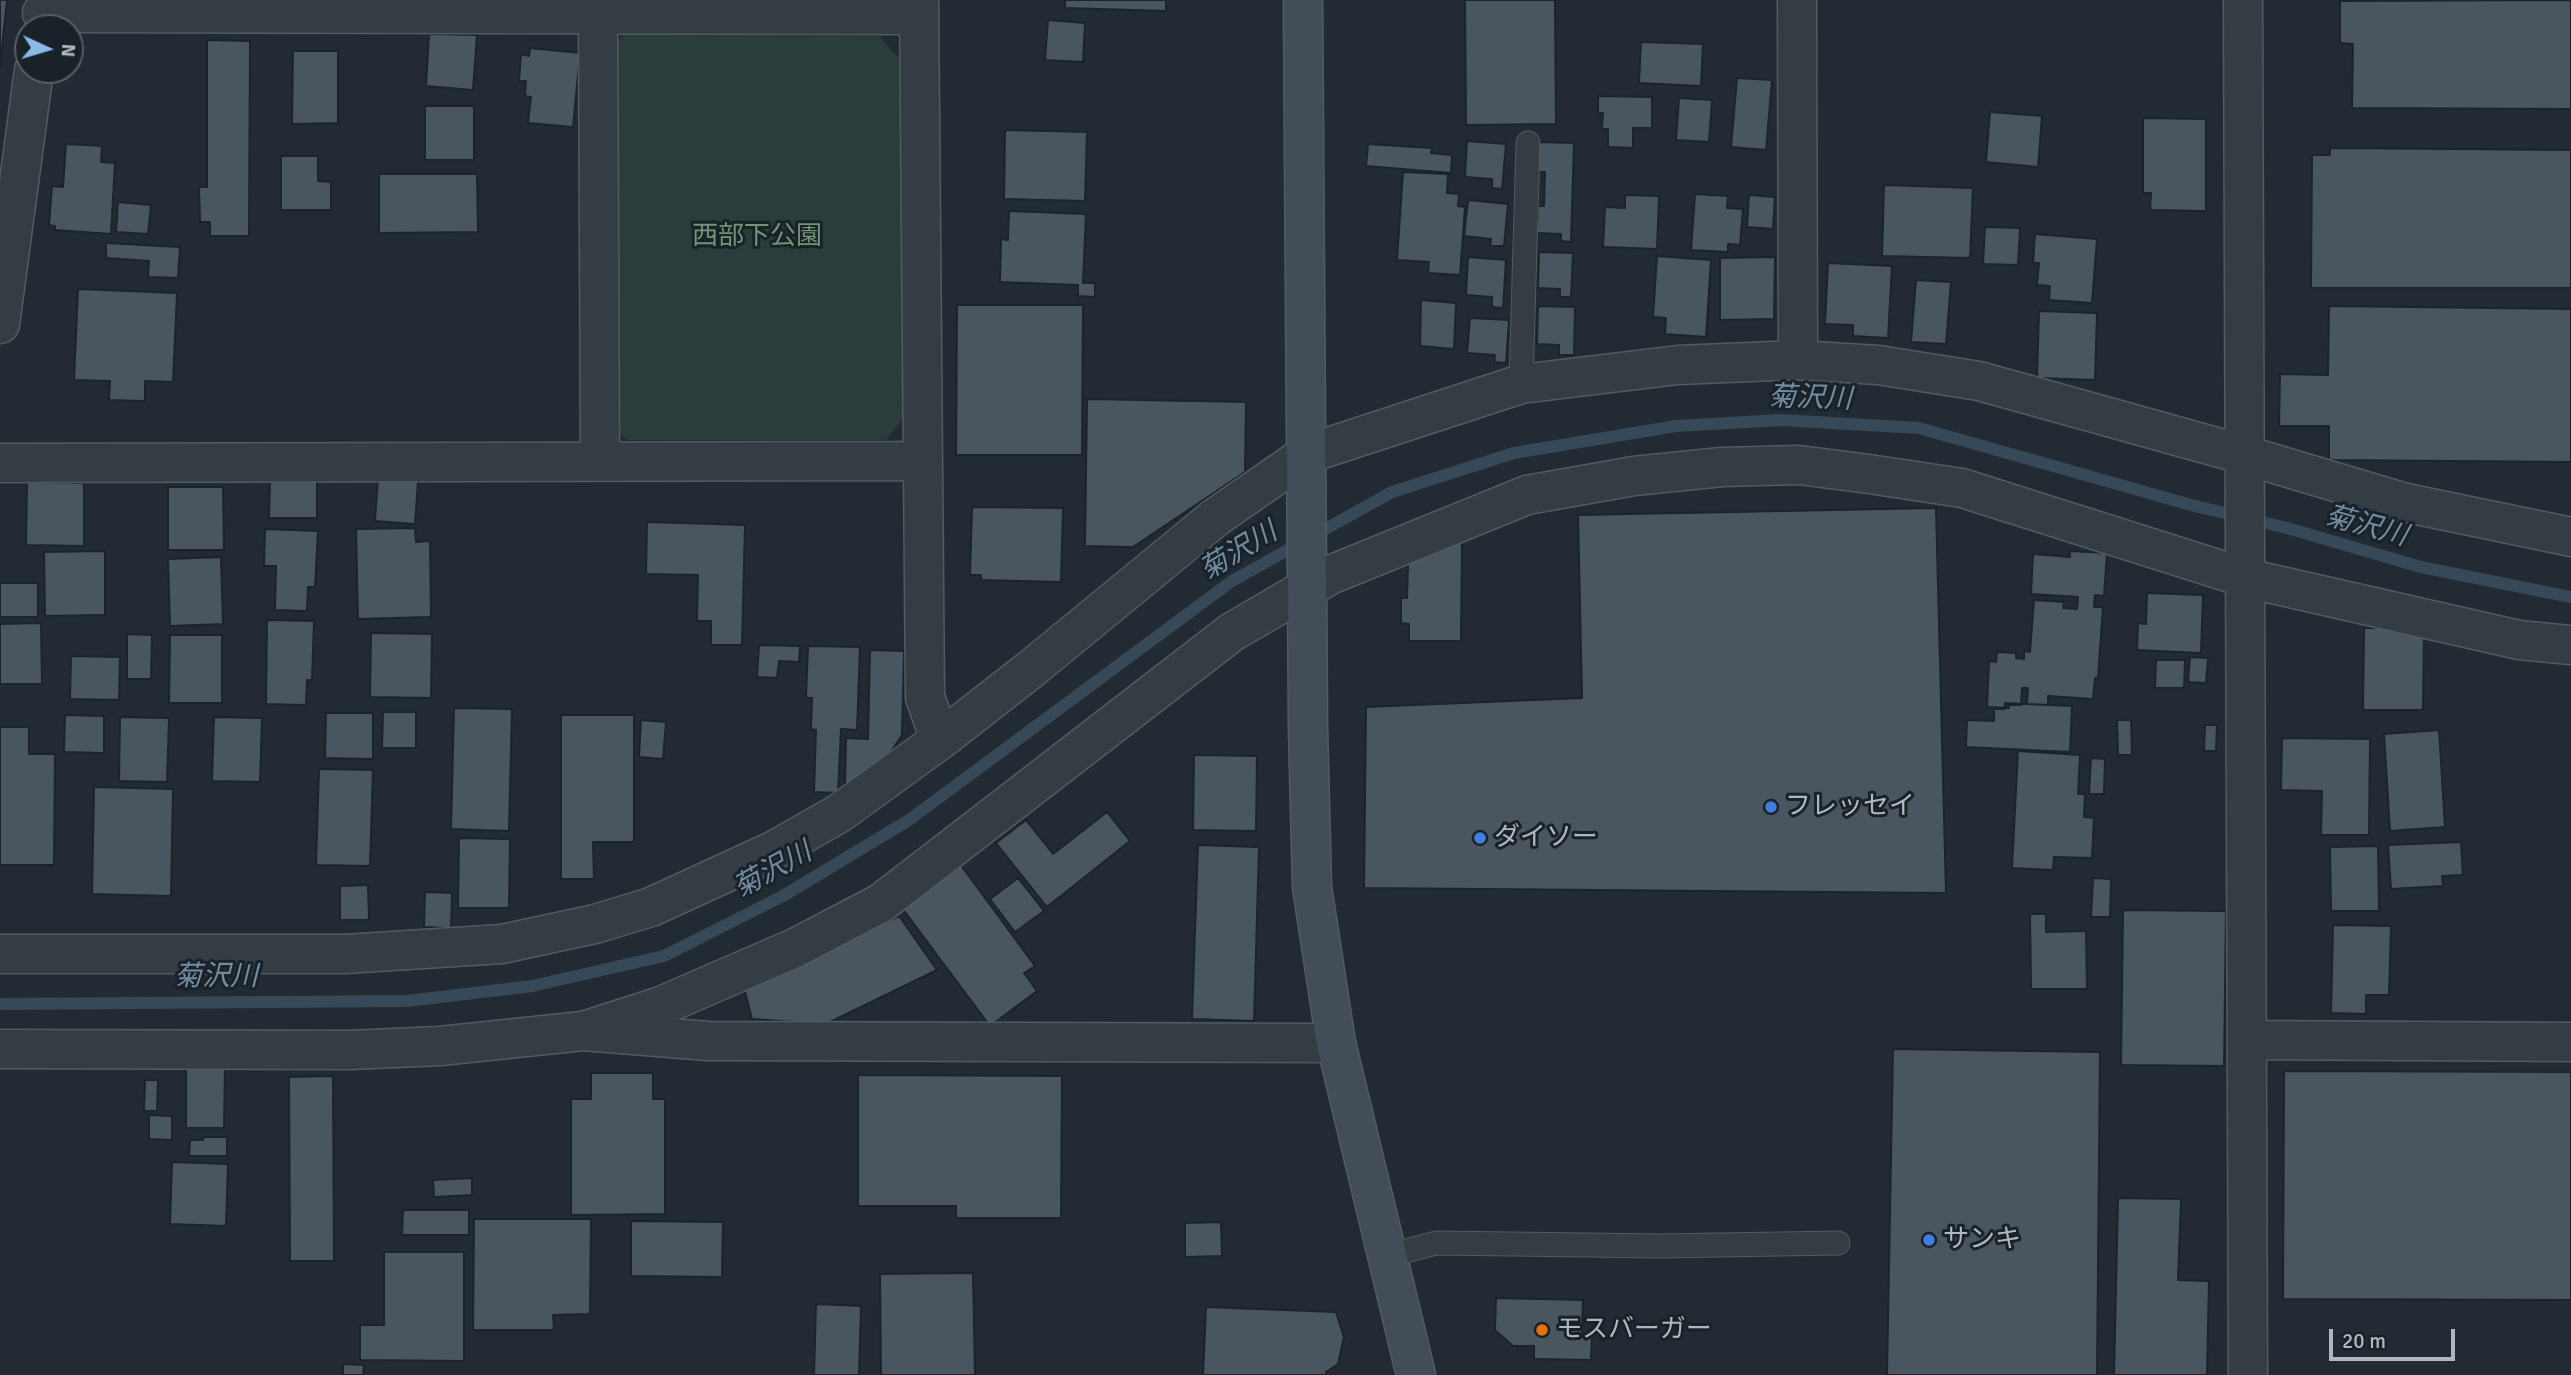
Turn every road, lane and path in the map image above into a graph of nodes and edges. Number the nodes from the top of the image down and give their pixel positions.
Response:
1 (1303, 0) edge
2 (1797, 0) edge
3 (2243, 0) edge
4 (919, 8) edge
5 (84, 14) edge
6 (598, 16) junction
7 (32, 84) edge
8 (1528, 143) dead end
9 (0, 324) edge
10 (1798, 360) junction
11 (1521, 384) junction
12 (600, 461) junction
13 (922, 461) junction
14 (0, 463) edge
15 (1307, 466) junction
16 (2245, 473) junction
17 (2571, 537) edge
18 (2246, 566) junction
19 (1307, 579) junction
20 (2571, 645) edge
21 (940, 740) junction
22 (0, 954) edge
23 (583, 1031) junction
24 (2248, 1040) junction
25 (2571, 1042) edge
26 (1336, 1043) junction
27 (0, 1049) edge
28 (1838, 1243) dead end
29 (1387, 1256) junction
30 (1416, 1375) edge
31 (2248, 1375) edge

1 - 15 street
2 - 10 street
3 - 16 street
4 - 6 street
4 - 13 street
5 - 6 street
6 - 12 street
7 - 9 street
8 - 11 lane
10 - 11 street
10 - 16 street
11 - 15 street
12 - 13 street
12 - 14 street
13 - 21 street
15 - 19 street
15 - 21 street
16 - 17 street
16 - 18 street
18 - 19 street
18 - 20 street
18 - 24 street
19 - 23 street
19 - 26 street
21 - 22 street
23 - 26 street
23 - 27 street
24 - 25 street
24 - 31 street
26 - 29 street
28 - 29 lane
29 - 30 street

